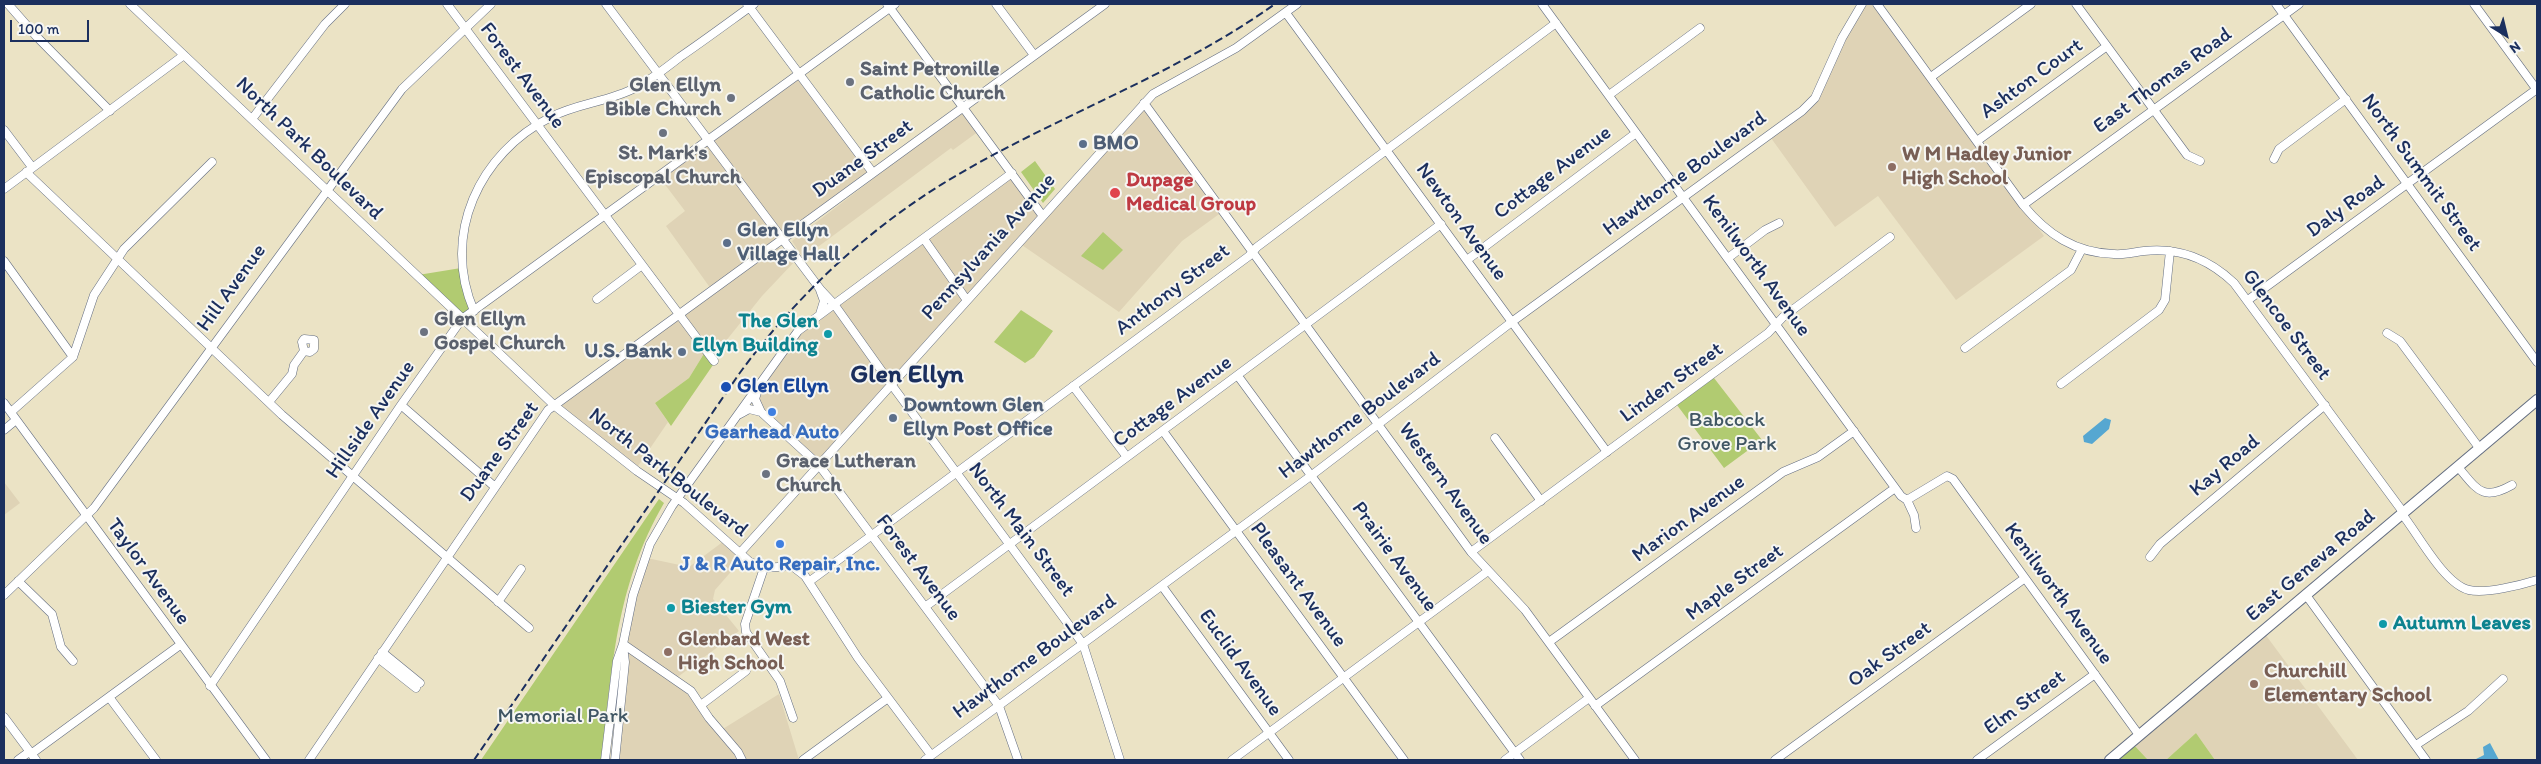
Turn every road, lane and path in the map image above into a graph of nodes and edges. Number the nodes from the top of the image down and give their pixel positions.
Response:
1 (8, 4) edge
2 (143, 4) edge
3 (345, 4) edge
4 (447, 4) edge
5 (491, 4) edge
6 (996, 4) edge
7 (1105, 4) edge
8 (1297, 4) edge
9 (1542, 4) edge
10 (1862, 4) edge
11 (1877, 4) edge
12 (2031, 4) edge
13 (2076, 4) edge
14 (2276, 4) edge
15 (2299, 4) edge
16 (2474, 4) edge
17 (609, 5) edge
18 (750, 5) edge
19 (891, 5) edge
20 (133, 6) edge
21 (1286, 13) junction
22 (2284, 15) junction
23 (1556, 23) junction
24 (1700, 28) dead end
25 (465, 29) junction
26 (2107, 46) junction
27 (184, 55) junction
28 (1034, 55) junction
29 (800, 73) junction
30 (658, 74) junction
31 (1931, 77) junction
32 (2537, 89) edge
33 (1609, 95) junction
34 (2346, 99) junction
35 (1144, 103) junction
36 (964, 107) junction
37 (2154, 110) junction
38 (110, 111) junction
39 (252, 119) junction
40 (537, 124) junction
41 (4, 130) edge
42 (1636, 132) junction
43 (709, 140) junction
44 (1977, 141) junction
45 (1387, 150) junction
46 (2274, 159) dead end
47 (2200, 161) dead end
48 (212, 162) dead end
49 (29, 170) junction
50 (873, 173) junction
51 (1012, 173) junction
52 (2407, 184) junction
53 (4, 189) edge
54 (327, 190) junction
55 (1683, 196) junction
56 (2024, 205) junction
57 (1042, 215) junction
58 (605, 216) junction
59 (1780, 223) dead end
60 (1441, 224) junction
61 (1890, 237) dead end
62 (924, 239) junction
63 (783, 240) junction
64 (2082, 249) junction
65 (1253, 251) junction
66 (2170, 251) junction
67 (118, 258) junction
68 (1728, 258) junction
69 (1467, 260) junction
70 (4, 262) edge
71 (642, 265) junction
72 (820, 289) junction
73 (597, 299) dead end
74 (966, 299) junction
75 (2248, 300) junction
76 (834, 304) junction
77 (474, 311) junction
78 (820, 314) junction
79 (680, 315) junction
80 (842, 318) junction
81 (462, 319) junction
82 (1513, 321) junction
83 (1306, 324) junction
84 (1776, 324) junction
85 (2388, 333) dead end
86 (211, 347) junction
87 (1965, 348) dead end
88 (304, 351) dead end
89 (73, 357) junction
90 (714, 361) dead end
91 (2537, 362) edge
92 (1238, 376) junction
93 (763, 380) junction
94 (890, 384) junction
95 (2061, 384) dead end
96 (1073, 386) junction
97 (2537, 400) edge
98 (269, 402) junction
99 (4, 403) edge
100 (401, 405) junction
101 (2325, 405) junction
102 (555, 406) junction
103 (11, 412) junction
104 (761, 412) junction
105 (738, 416) junction
106 (16, 420) junction
107 (1379, 424) junction
108 (4, 430) edge
109 (1163, 431) junction
110 (1854, 431) junction
111 (1495, 438) dead end
112 (2480, 449) junction
113 (1607, 452) junction
114 (1127, 457) junction
115 (819, 465) junction
116 (2458, 467) junction
117 (956, 473) junction
118 (1312, 475) junction
119 (352, 477) junction
120 (2512, 485) dead end
121 (495, 487) junction
122 (1895, 488) junction
123 (678, 499) junction
124 (1907, 500) junction
125 (1541, 501) junction
126 (2402, 513) junction
127 (86, 516) junction
128 (1916, 528) dead end
129 (1237, 530) junction
130 (872, 536) junction
131 (1010, 544) junction
132 (1471, 552) junction
133 (740, 553) junction
134 (2150, 557) dead end
135 (446, 559) junction
136 (764, 568) junction
137 (521, 569) dead end
138 (1488, 571) junction
139 (2025, 578) junction
140 (2537, 580) edge
141 (18, 581) junction
142 (810, 582) junction
143 (1162, 586) junction
144 (4, 595) edge
145 (2306, 595) junction
146 (498, 602) junction
147 (925, 607) junction
148 (1419, 622) junction
149 (529, 628) dead end
150 (1549, 642) junction
151 (180, 644) junction
152 (623, 644) junction
153 (1083, 644) junction
154 (380, 655) junction
155 (73, 661) dead end
156 (746, 671) dead end
157 (2095, 674) junction
158 (1344, 678) junction
159 (2503, 680) dead end
160 (210, 686) junction
161 (418, 686) dead end
162 (109, 697) junction
163 (888, 698) junction
164 (1589, 698) junction
165 (701, 705) junction
166 (999, 706) junction
167 (1596, 706) junction
168 (4, 717) edge
169 (793, 718) dead end
170 (1269, 733) junction
171 (2139, 734) junction
172 (2416, 745) junction
173 (1515, 753) junction
174 (32, 755) edge
175 (928, 758) edge
176 (18, 760) edge
177 (156, 760) edge
178 (266, 760) edge
179 (309, 760) edge
180 (605, 760) edge
181 (614, 760) edge
182 (742, 760) edge
183 (804, 760) edge
184 (1018, 760) edge
185 (1120, 760) edge
186 (1232, 760) edge
187 (1289, 760) edge
188 (1404, 760) edge
189 (1505, 760) edge
190 (1520, 760) edge
191 (1635, 760) edge
192 (1775, 760) edge
193 (1976, 760) edge
194 (2110, 760) edge
195 (2426, 760) edge

1 - 38 street
2 - 20 street
3 - 39 street
4 - 25 street, Forest Avenue
5 - 25 street, Hill Avenue
6 - 28 street
7 - 28 street, Duane Street
8 - 21 street, Pennsylvania Avenue
9 - 23 street, Kenilworth Avenue
10 - 55 street, Hawthorne Boulevard
11 - 31 street, Glencoe Street
12 - 31 street
13 - 26 street
14 - 22 street, North Summit Street
15 - 22 street, East Thomas Road
16 - 32 street
17 - 30 street, North Main Street
18 - 29 street
18 - 30 street
19 - 29 street, Hillside Avenue
19 - 36 street
20 - 27 street, North Park Boulevard
21 - 35 street, Pennsylvania Avenue
21 - 45 street, Newton Avenue
22 - 34 street, North Summit Street
22 - 37 street, East Thomas Road
23 - 33 street, Kenilworth Avenue
23 - 45 street, Anthony Street
24 - 33 street
25 - 40 street, Forest Avenue
25 - 54 street, Hill Avenue
26 - 37 street
26 - 44 street, Ashton Court
27 - 38 street
27 - 39 street, North Park Boulevard
28 - 36 street, Duane Street
29 - 43 street, Hillside Avenue
29 - 50 street
30 - 40 street
30 - 43 street, North Main Street
31 - 44 street, Glencoe Street
32 - 52 street, Daly Road
33 - 42 street, Kenilworth Avenue
34 - 46 street
34 - 52 street, North Summit Street
35 - 57 street, Pennsylvania Avenue
35 - 65 street, Western Avenue
36 - 50 street, Duane Street
36 - 51 street
37 - 47 street
37 - 56 street, East Thomas Road
38 - 49 street
39 - 54 street, North Park Boulevard
40 - 58 street, Forest Avenue
40 - 77 street
41 - 49 street
42 - 55 street, Kenilworth Avenue
42 - 69 street, Cottage Avenue
43 - 58 street, Hillside Avenue
43 - 63 street, North Main Street
44 - 56 street, Glencoe Street
45 - 60 street, Newton Avenue
45 - 65 street, Anthony Street
48 - 67 street
49 - 53 street
49 - 67 street
50 - 63 street, Duane Street
51 - 57 street
51 - 62 street
52 - 75 street, Daly Road
52 - 91 street, North Summit Street
54 - 81 street, North Park Boulevard
54 - 86 street, Hill Avenue
55 - 68 street, Kenilworth Avenue
55 - 82 street, Hawthorne Boulevard
56 - 64 street, Glencoe Street
57 - 74 street, Pennsylvania Avenue
58 - 71 street, Forest Avenue
58 - 77 street, Hillside Avenue
59 - 68 street
60 - 69 street, Newton Avenue
60 - 83 street, Cottage Avenue
61 - 84 street, Linden Street
62 - 74 street
62 - 76 street
63 - 72 street, North Main Street
63 - 79 street, Duane Street
64 - 66 street, Glencoe Street
64 - 87 street
65 - 83 street, Western Avenue
65 - 96 street, Anthony Street
66 - 75 street, Glencoe Street
66 - 95 street
67 - 86 street
67 - 89 street
68 - 84 street, Kenilworth Avenue
69 - 82 street, Newton Avenue
70 - 89 street
71 - 73 street
71 - 79 street, Forest Avenue
72 - 76 street, North Main Street
72 - 78 street
74 - 94 street, Pennsylvania Avenue
75 - 101 street, Glencoe Street
76 - 78 street
76 - 80 street, North Main Street
77 - 81 street, Hillside Avenue
78 - 80 street
78 - 93 street
79 - 90 street, Forest Avenue
79 - 102 street, Duane Street
80 - 94 street, North Main Street
81 - 100 street, Hillside Avenue
81 - 102 street, North Park Boulevard
82 - 107 street, Hawthorne Boulevard
82 - 113 street, Newton Avenue
83 - 92 street, Cottage Avenue
83 - 107 street, Western Avenue
84 - 110 street, Kenilworth Avenue
84 - 113 street, Linden Street
85 - 112 street
86 - 98 street
86 - 127 street, Hill Avenue
88 - 98 street
89 - 103 street
92 - 109 street, Cottage Avenue
92 - 118 street, Prairie Avenue
93 - 104 street
93 - 105 street
94 - 115 street, Pennsylvania Avenue
94 - 117 street, North Main Street
96 - 114 street
96 - 117 street, Anthony Street
97 - 112 main road, East Geneva Road
98 - 119 street
99 - 103 street, Taylor Avenue
100 - 119 street, Hillside Avenue
100 - 121 street
101 - 126 street, Glencoe Street
101 - 134 street, Kay Road
102 - 121 street, Duane Street
102 - 123 street, North Park Boulevard
103 - 106 street, Taylor Avenue
104 - 105 street
104 - 115 street, Forest Avenue
105 - 123 street
106 - 108 street
106 - 127 street, Taylor Avenue
107 - 118 street, Hawthorne Boulevard
107 - 132 street, Western Avenue
109 - 114 street, Cottage Avenue
109 - 129 street, Pleasant Avenue
110 - 122 street, Kenilworth Avenue
110 - 150 street, Marion Avenue
111 - 125 street
112 - 116 main road, East Geneva Road
113 - 125 street, Linden Street
114 - 131 street, Cottage Avenue
115 - 130 street, Forest Avenue
115 - 133 street, Pennsylvania Avenue
116 - 120 street
116 - 126 main road, East Geneva Road
117 - 130 street, Anthony Street
117 - 131 street, North Main Street
118 - 129 street, Hawthorne Boulevard
118 - 148 street, Prairie Avenue
119 - 135 street
119 - 160 street, Hillside Avenue
121 - 135 street, Duane Street
122 - 124 street, Kenilworth Avenue
122 - 167 street, Maple Street
123 - 133 street, North Park Boulevard
123 - 152 street
124 - 128 street
124 - 139 street, Kenilworth Avenue
125 - 132 street, Linden Street
126 - 140 street, Glencoe Street
126 - 145 main road, East Geneva Road
127 - 141 street, Hill Avenue
127 - 151 street, Taylor Avenue
129 - 143 street, Hawthorne Boulevard
129 - 158 street, Pleasant Avenue
130 - 142 street, Anthony Street
130 - 147 street, Forest Avenue
131 - 147 street, Cottage Avenue
131 - 153 street, North Main Street
132 - 138 street, Western Avenue
133 - 136 street, North Park Boulevard
135 - 146 street
135 - 154 street, Duane Street
136 - 142 street
136 - 169 street
137 - 146 street
138 - 148 street
138 - 150 street, Western Avenue
139 - 157 street, Kenilworth Avenue
139 - 192 street, Oak Street
141 - 144 street, Hill Avenue
141 - 155 street
142 - 163 street
143 - 153 street, Hawthorne Boulevard
143 - 170 street, Euclid Avenue
145 - 171 main road, East Geneva Road
145 - 172 street
146 - 149 street
147 - 166 street, Forest Avenue
148 - 158 street
148 - 173 street, Prairie Avenue
150 - 164 street, Western Avenue
151 - 160 street, Taylor Avenue
151 - 162 street
152 - 165 street
152 - 180 street
152 - 181 street
153 - 166 street, Hawthorne Boulevard
153 - 185 street, North Main Street
154 - 161 street
154 - 179 street, Duane Street
156 - 165 street
157 - 171 street, Kenilworth Avenue
157 - 193 street, Elm Street
158 - 170 street
158 - 188 street, Pleasant Avenue
159 - 172 street
160 - 178 street, Taylor Avenue
162 - 174 street
162 - 177 street
163 - 175 street
163 - 183 street
164 - 167 street, Western Avenue
164 - 173 street
165 - 182 street
166 - 175 street, Hawthorne Boulevard
166 - 184 street, Forest Avenue
167 - 191 street, Western Avenue
168 - 174 street
170 - 186 street
170 - 187 street, Euclid Avenue
171 - 194 main road, East Geneva Road
172 - 195 street
173 - 189 street
173 - 190 street, Prairie Avenue
174 - 176 street

